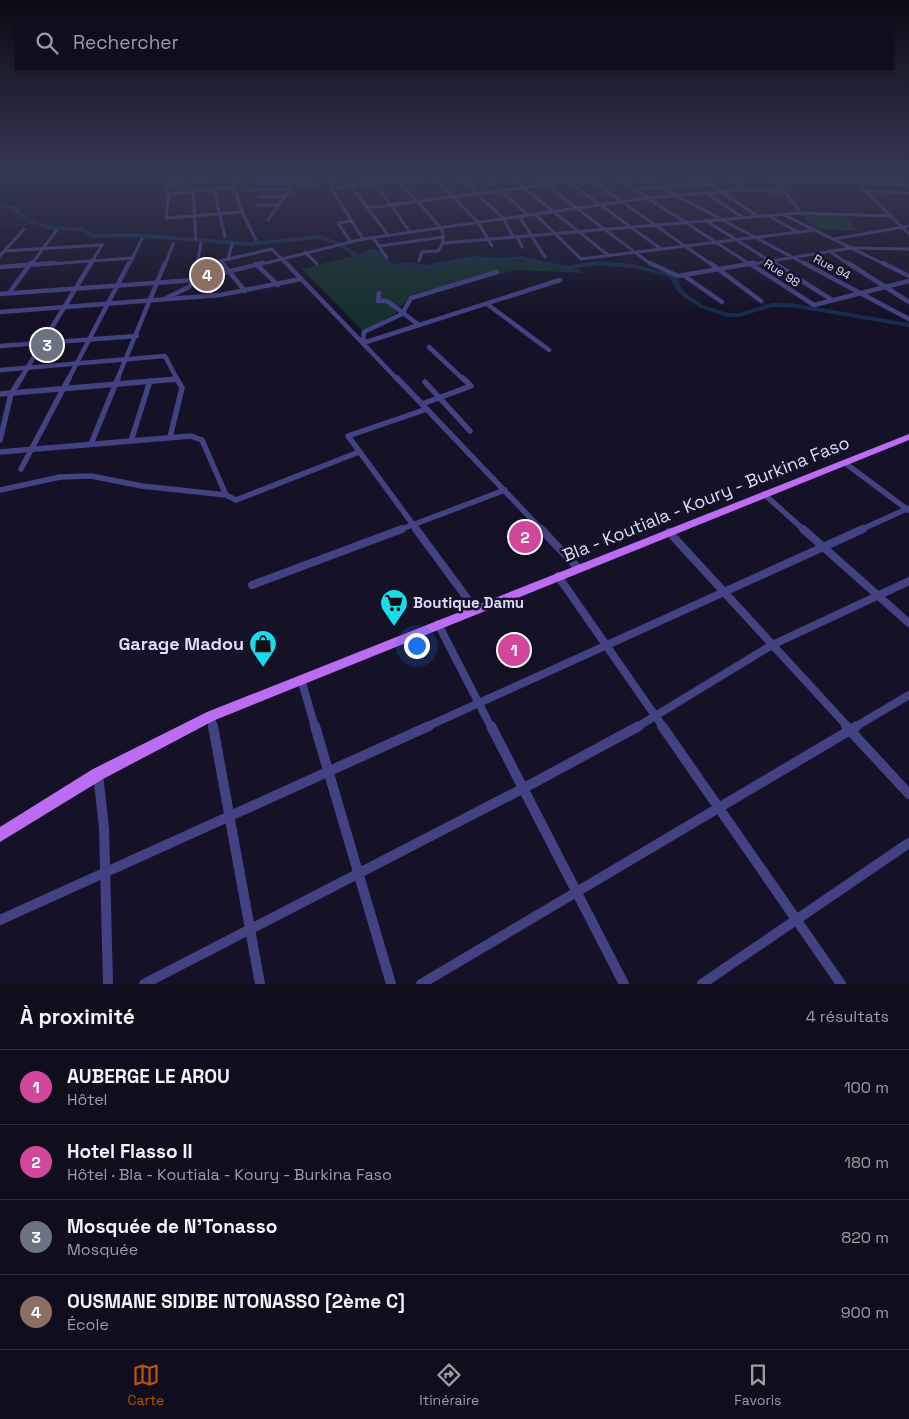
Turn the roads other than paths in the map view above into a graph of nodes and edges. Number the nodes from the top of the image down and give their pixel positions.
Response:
1 (195, 222) edge
2 (222, 222) edge
3 (247, 222) edge
4 (346, 222) edge
5 (353, 222) edge
6 (378, 222) edge
7 (403, 222) edge
8 (436, 222) edge
9 (478, 222) joint
10 (506, 222) edge
11 (523, 222) edge
12 (543, 222) edge
13 (566, 222) edge
14 (595, 222) edge
15 (624, 222) edge
16 (654, 222) edge
17 (685, 222) joint
18 (709, 222) edge
19 (727, 222) edge
20 (780, 222) edge
21 (799, 222) edge
22 (896, 222) edge
23 (657, 224) junction
24 (630, 226) junction
25 (909, 226) edge
26 (441, 228) junction
27 (902, 228) junction
28 (24, 229) dead end
29 (604, 229) junction
30 (815, 230) junction
31 (56, 231) dead end
32 (578, 231) junction
33 (410, 232) junction
34 (798, 232) junction
35 (554, 233) junction
36 (909, 234) edge
37 (388, 235) junction
38 (531, 235) junction
39 (515, 236) junction
40 (225, 237) dead end
41 (374, 237) junction
42 (756, 237) junction
43 (196, 239) dead end
44 (363, 239) junction
45 (489, 239) junction
46 (833, 239) junction
47 (142, 240) dead end
48 (256, 240) dead end
49 (444, 240) junction
50 (737, 240) junction
51 (349, 241) junction
52 (717, 242) junction
53 (201, 243) dead end
54 (172, 244) dead end
55 (232, 244) dead end
56 (379, 246) junction
57 (492, 246) dead end
58 (687, 246) junction
59 (522, 247) dead end
60 (851, 248) junction
61 (42, 249) junction
62 (661, 249) junction
63 (909, 249) edge
64 (4, 251) junction
65 (829, 251) junction
66 (305, 252) junction
67 (635, 252) junction
68 (608, 255) junction
69 (0, 256) edge
70 (545, 257) dead end
71 (792, 257) junction
72 (132, 258) junction
73 (280, 258) junction
74 (387, 258) dead end
75 (228, 259) junction
76 (770, 260) junction
77 (92, 261) junction
78 (419, 261) dead end
79 (256, 264) junction
80 (317, 264) dead end
81 (750, 264) junction
82 (30, 265) junction
83 (0, 267) edge
84 (719, 269) junction
85 (228, 271) junction
86 (497, 272) dead end
87 (681, 275) junction
88 (909, 276) edge
89 (193, 280) junction
90 (301, 280) junction
91 (560, 280) dead end
92 (909, 281) edge
93 (158, 283) junction
94 (278, 285) junction
95 (117, 286) junction
96 (886, 287) junction
97 (75, 288) junction
98 (245, 291) junction
99 (9, 293) junction
100 (379, 293) dead end
101 (860, 293) junction
102 (0, 294) edge
103 (214, 296) junction
104 (832, 300) junction
105 (162, 301) junction
106 (761, 301) dead end
107 (150, 302) junction
108 (722, 302) dead end
109 (909, 302) edge
110 (487, 304) junction
111 (107, 305) junction
112 (63, 308) junction
113 (0, 312) edge
114 (402, 314) junction
115 (909, 319) edge
116 (419, 325) junction
117 (137, 336) junction
118 (89, 339) junction
119 (42, 343) junction
120 (363, 343) junction
121 (0, 346) edge
122 (430, 347) dead end
123 (549, 350) dead end
124 (127, 359) junction
125 (76, 363) junction
126 (26, 368) junction
127 (0, 370) edge
128 (177, 379) junction
129 (150, 382) junction
130 (425, 382) dead end
131 (116, 384) junction
132 (63, 389) junction
133 (0, 394) edge
134 (10, 394) junction
135 (438, 398) junction
136 (424, 407) junction
137 (470, 431) dead end
138 (170, 437) junction
139 (908, 438) edge
140 (0, 440) edge
141 (131, 441) junction
142 (91, 444) junction
143 (31, 450) junction
144 (0, 452) edge
145 (359, 452) junction
146 (845, 463) junction
147 (21, 469) dead end
148 (0, 490) edge
149 (505, 490) junction
150 (764, 494) junction
151 (226, 495) junction
152 (908, 509) edge
153 (413, 525) junction
154 (669, 532) junction
155 (823, 547) junction
156 (578, 568) junction
157 (558, 576) junction
158 (909, 581) edge
159 (252, 586) dead end
160 (724, 592) junction
161 (878, 595) junction
162 (475, 609) junction
163 (909, 623) edge
164 (438, 624) junction
165 (772, 645) junction
166 (605, 646) junction
167 (301, 679) junction
168 (909, 695) edge
169 (480, 702) junction
170 (211, 716) junction
171 (655, 717) junction
172 (850, 730) junction
173 (328, 771) junction
174 (98, 774) junction
175 (524, 788) junction
176 (909, 794) edge
177 (718, 808) junction
178 (230, 816) junction
179 (0, 835) edge
180 (909, 843) edge
181 (358, 872) junction
182 (105, 873) junction
183 (577, 892) junction
184 (0, 920) edge
185 (797, 921) junction
186 (250, 928) junction
187 (108, 984) edge
188 (144, 984) edge
189 (260, 984) edge
190 (391, 984) edge
191 (421, 984) edge
192 (624, 984) edge
193 (702, 984) edge
194 (841, 984) edge

1 - 43 street
2 - 40 street
3 - 48 street
4 - 51 street
5 - 44 street
6 - 37 street
7 - 33 street
8 - 26 street
9 - 26 street
9 - 45 street
10 - 39 street
11 - 38 street
12 - 35 street
13 - 32 street
14 - 29 street
15 - 24 street
16 - 23 street
17 - 23 street
17 - 52 street, Rue 98
18 - 50 street
19 - 42 street, Rue 94
20 - 34 street
21 - 30 street
22 - 27 street
23 - 24 street
23 - 58 street
24 - 29 street
24 - 62 street
25 - 27 street
26 - 33 street
26 - 49 street
27 - 36 street
27 - 46 street
28 - 64 street
29 - 32 street
29 - 67 street
30 - 34 street
30 - 46 street
31 - 61 street
32 - 35 street
32 - 68 street
33 - 37 street
34 - 42 street
35 - 38 street
35 - 68 street
37 - 41 street
38 - 39 street
38 - 70 street
39 - 45 street
39 - 59 street
41 - 44 street
41 - 56 street
42 - 50 street
42 - 71 street, Rue 94
44 - 51 street
45 - 49 street
45 - 57 street
46 - 60 street
47 - 72 street
49 - 56 street
49 - 78 street
50 - 52 street
50 - 76 street
51 - 66 street
52 - 58 street
52 - 81 street, Rue 98
53 - 89 street
54 - 93 street
55 - 75 street
56 - 74 street
58 - 62 street
58 - 84 street
60 - 63 street
60 - 65 street
60 - 88 street
61 - 64 street
61 - 77 street
61 - 82 street
62 - 67 street
64 - 69 street
65 - 71 street
65 - 96 street
66 - 73 street
66 - 80 street
67 - 68 street
67 - 87 street
71 - 76 street
71 - 101 street, Rue 94
72 - 77 street
72 - 95 street
73 - 75 street
73 - 79 street
73 - 90 street
75 - 85 street
76 - 81 street
76 - 104 street
77 - 82 street
77 - 97 street
79 - 85 street
79 - 94 street
81 - 84 street
81 - 104 street, Rue 98
82 - 83 street
82 - 99 street
84 - 87 street
84 - 106 street
85 - 89 street
85 - 98 street
86 - 114 street
87 - 108 street
89 - 93 street
89 - 103 street
89 - 105 street
90 - 94 street
90 - 120 street
91 - 110 street
92 - 96 street
93 - 95 street
93 - 107 street
94 - 98 street
95 - 97 street
95 - 111 street
96 - 101 street
96 - 109 street
97 - 99 street
97 - 112 street
98 - 103 street
99 - 102 street
100 - 114 street
101 - 104 street
101 - 115 street, Rue 94
103 - 105 street
105 - 107 street
107 - 111 street
107 - 117 street
110 - 116 street
110 - 123 street
111 - 112 street
111 - 118 street
112 - 113 street
112 - 119 street
114 - 116 street
114 - 120 street
116 - 120 street
117 - 118 street
117 - 124 street
118 - 119 street
118 - 125 street
119 - 121 street
119 - 126 street
120 - 136 street
122 - 135 street
124 - 125 street
124 - 128 street
124 - 131 street
125 - 126 street
125 - 132 street
126 - 127 street
126 - 134 street
128 - 129 street
128 - 138 street
129 - 131 street
129 - 141 street
130 - 135 street
131 - 132 street
131 - 142 street
132 - 134 street
132 - 143 street
133 - 134 street
134 - 140 street
135 - 136 street
135 - 137 street
136 - 145 street
136 - 149 street
138 - 141 street
138 - 151 street
139 - 146 main road, Bla - Koutiala - Koury - Burkina Faso
141 - 142 street
142 - 143 street
143 - 144 street
143 - 147 street
145 - 151 street
145 - 153 street
146 - 150 main road, Bla - Koutiala - Koury - Burkina Faso
146 - 152 street
148 - 151 street
149 - 153 street
149 - 156 street
150 - 154 main road, Bla - Koutiala - Koury - Burkina Faso
150 - 155 street
152 - 155 street
153 - 159 street
153 - 162 street
154 - 156 main road, Bla - Koutiala - Koury - Burkina Faso
154 - 160 street
155 - 160 street
155 - 161 street
156 - 157 main road, Bla - Koutiala - Koury - Burkina Faso
157 - 162 main road, Bla - Koutiala - Koury - Burkina Faso
157 - 166 street
158 - 161 street
160 - 165 street
160 - 166 street
161 - 163 street
161 - 165 street
162 - 164 main road, Bla - Koutiala - Koury - Burkina Faso
164 - 167 main road, Bla - Koutiala - Koury - Burkina Faso
164 - 169 street
165 - 171 street
165 - 172 street
166 - 169 street
166 - 171 street
167 - 170 main road, Bla - Koutiala - Koury - Burkina Faso
167 - 173 street
168 - 172 street
169 - 173 street
169 - 175 street
170 - 174 main road, Bla - Koutiala - Koury - Burkina Faso
170 - 178 street
171 - 175 street
171 - 177 street
172 - 176 street
172 - 177 street
173 - 178 street
173 - 181 street
174 - 179 main road, Bla - Koutiala - Koury - Burkina Faso
174 - 182 street
175 - 181 street
175 - 183 street
177 - 183 street
177 - 185 street
178 - 182 street
178 - 186 street
180 - 185 street
181 - 186 street
181 - 190 street
182 - 184 street
182 - 187 street
183 - 191 street
183 - 192 street
185 - 193 street
185 - 194 street
186 - 188 street
186 - 189 street

